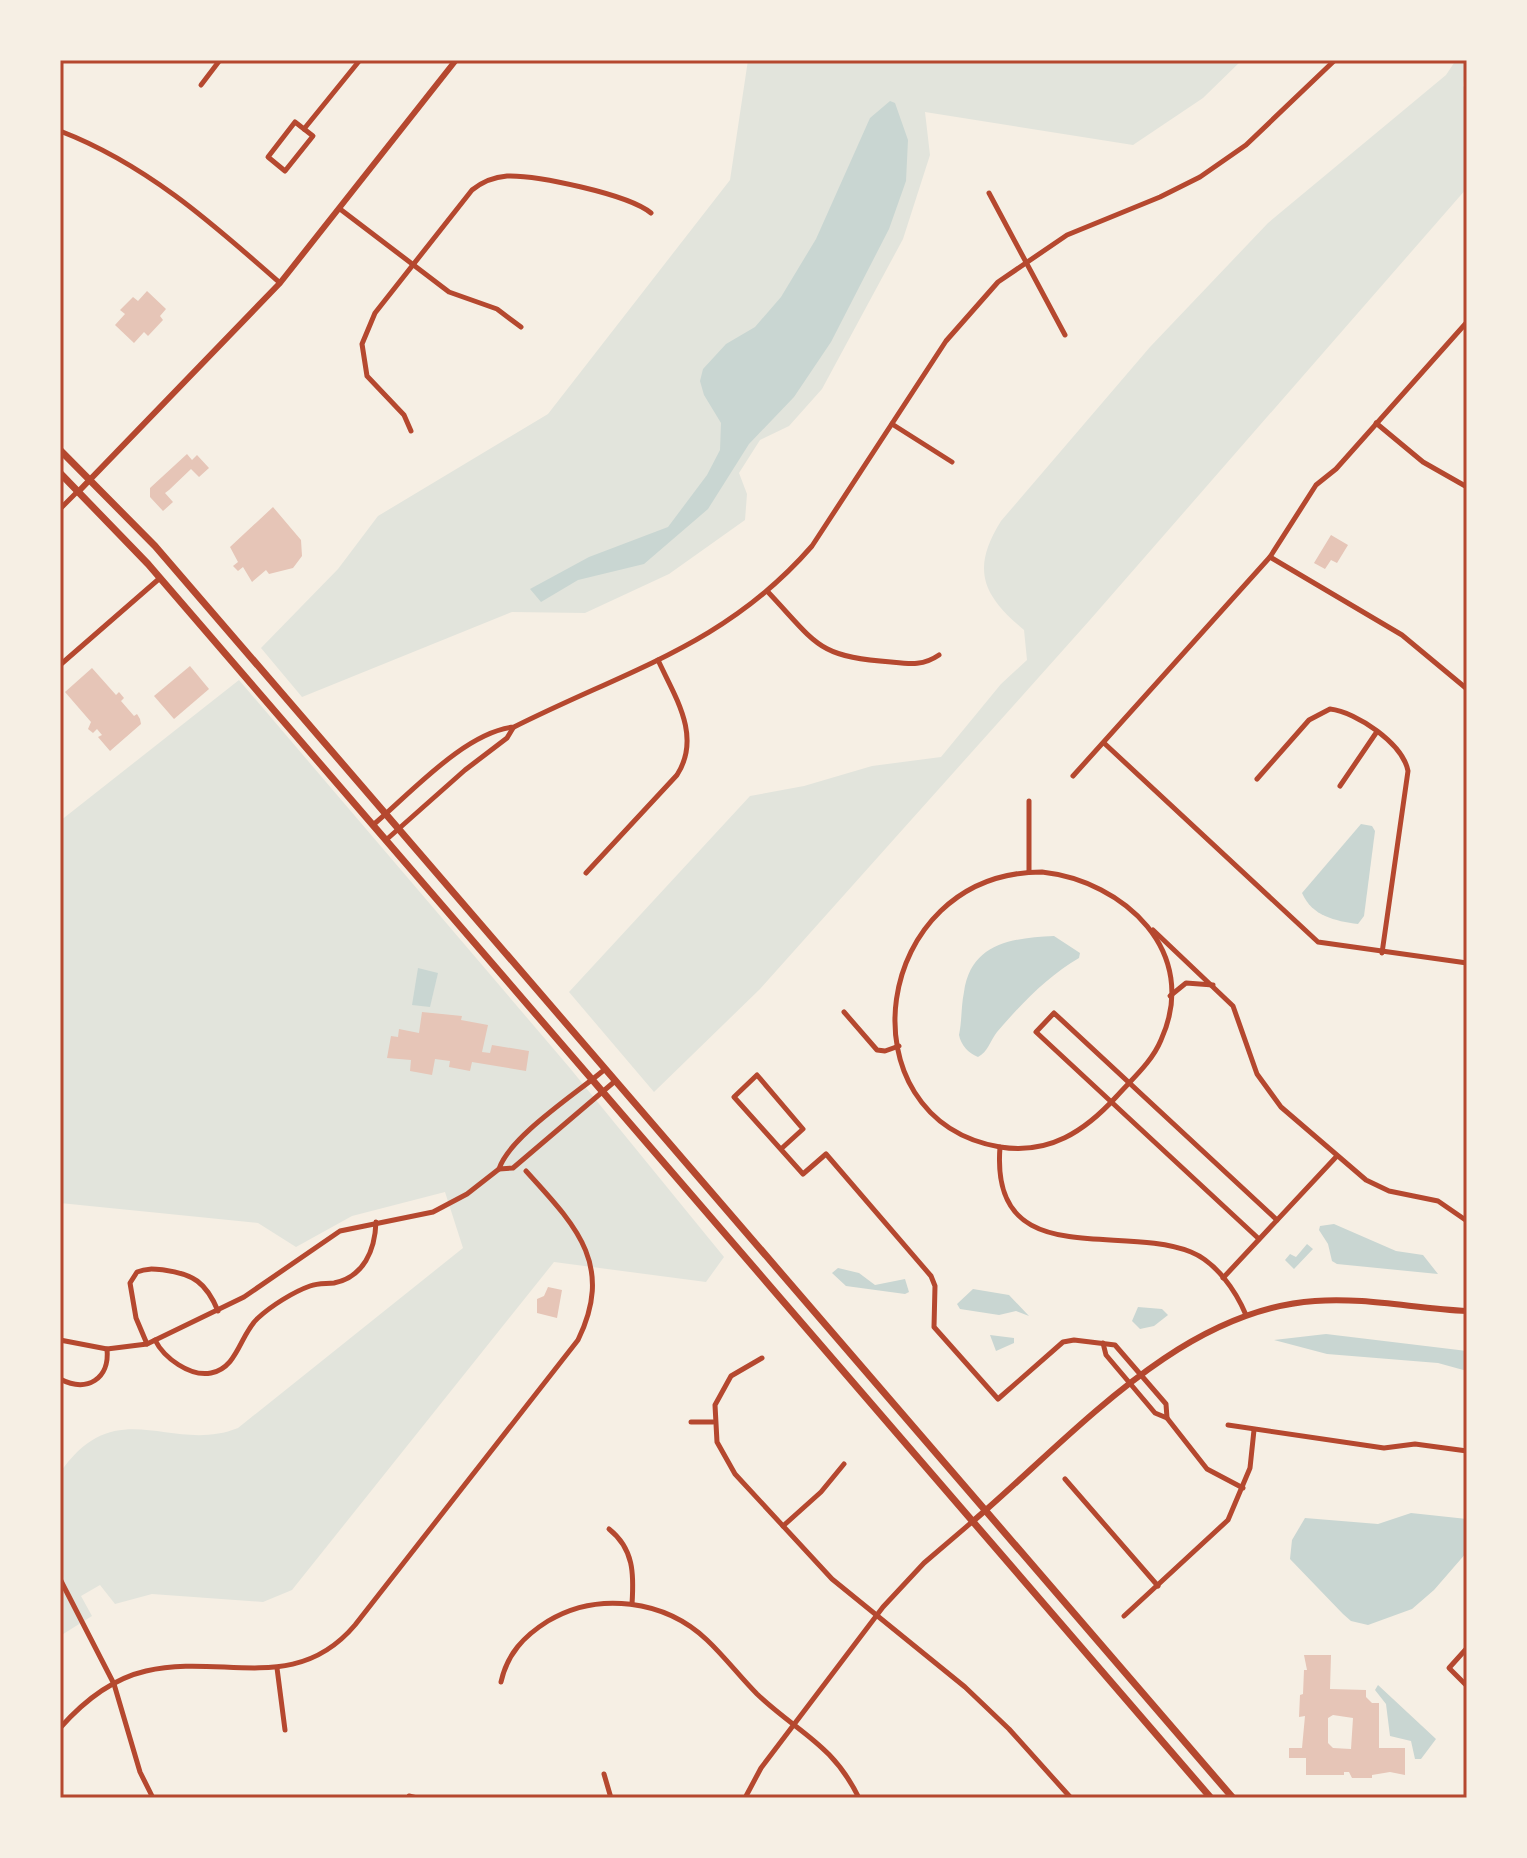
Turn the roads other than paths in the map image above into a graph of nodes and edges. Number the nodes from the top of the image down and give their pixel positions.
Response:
1 (220, 60) edge
2 (360, 60) edge
3 (456, 60) edge
4 (1335, 60) edge
5 (201, 85) dead end
6 (304, 129) junction
7 (60, 131) edge
8 (989, 193) dead end
9 (340, 209) junction
10 (651, 213) dead end
11 (1025, 262) junction
12 (413, 265) junction
13 (280, 283) junction
14 (1467, 322) edge
15 (521, 327) dead end
16 (1065, 335) dead end
17 (1376, 423) junction
18 (892, 424) junction
19 (411, 431) dead end
20 (60, 450) edge
21 (952, 462) dead end
22 (60, 473) edge
23 (92, 479) junction
24 (1467, 487) edge
25 (79, 491) junction
26 (60, 509) edge
27 (1270, 557) junction
28 (160, 578) junction
29 (768, 592) junction
30 (939, 655) dead end
31 (658, 660) junction
32 (60, 665) edge
33 (1467, 689) edge
34 (514, 727) junction
35 (1376, 733) junction
36 (1104, 743) junction
37 (1073, 776) dead end
38 (1257, 779) dead end
39 (1340, 786) dead end
40 (1029, 801) dead end
41 (386, 814) junction
42 (373, 825) junction
43 (398, 829) junction
44 (386, 840) junction
45 (1029, 872) junction
46 (586, 873) dead end
47 (1150, 927) junction
48 (1382, 953) junction
49 (1467, 963) edge
50 (1214, 985) junction
51 (1170, 996) junction
52 (844, 1012) dead end
53 (899, 1046) junction
54 (604, 1070) junction
55 (592, 1081) junction
56 (614, 1082) junction
57 (1129, 1083) junction
58 (602, 1092) junction
59 (1111, 1102) junction
60 (1000, 1147) junction
61 (781, 1149) junction
62 (1336, 1157) junction
63 (499, 1169) junction
64 (526, 1171) dead end
65 (1277, 1220) junction
66 (1467, 1221) edge
67 (376, 1222) junction
68 (1259, 1239) junction
69 (1223, 1278) junction
70 (218, 1311) junction
71 (1467, 1311) edge
72 (1246, 1315) junction
73 (60, 1340) edge
74 (155, 1340) junction
75 (1103, 1343) junction
76 (147, 1344) junction
77 (107, 1349) junction
78 (762, 1358) dead end
79 (1142, 1376) junction
80 (60, 1379) edge
81 (1131, 1384) junction
82 (1167, 1418) junction
83 (691, 1422) dead end
84 (713, 1422) junction
85 (1228, 1425) dead end
86 (1254, 1430) junction
87 (1467, 1451) edge
88 (844, 1464) dead end
89 (1065, 1479) dead end
90 (1243, 1488) junction
91 (986, 1511) junction
92 (972, 1522) junction
93 (783, 1526) junction
94 (609, 1529) dead end
95 (60, 1579) edge
96 (1158, 1586) junction
97 (632, 1604) junction
98 (876, 1616) junction
99 (1124, 1616) dead end
100 (1467, 1648) edge
101 (277, 1668) junction
102 (501, 1682) dead end
103 (114, 1684) junction
104 (1467, 1686) edge
105 (795, 1724) junction
106 (60, 1728) edge
107 (285, 1730) dead end
108 (604, 1774) dead end
109 (409, 1796) edge
110 (153, 1798) edge
111 (417, 1798) edge
112 (611, 1798) edge
113 (745, 1798) edge
114 (859, 1798) edge
115 (1071, 1798) edge
116 (1211, 1798) edge
117 (1233, 1798) edge

1 - 5 street
2 - 6 street
3 - 9 street
4 - 11 street
6 - 6 street
7 - 13 street
8 - 11 street
9 - 12 street
9 - 13 street
10 - 12 street
11 - 16 street
11 - 18 street
12 - 15 street
12 - 19 street
13 - 23 street
14 - 17 street
17 - 24 street
17 - 27 street
18 - 21 street
18 - 29 street
20 - 23 main road
22 - 25 main road
23 - 25 street
23 - 41 main road
25 - 26 street
25 - 28 main road
27 - 33 street
27 - 36 street
28 - 32 street
28 - 42 main road
29 - 30 street
29 - 31 street
31 - 34 street
31 - 46 street
34 - 41 street
34 - 43 street
35 - 38 street
35 - 39 street
35 - 48 street
36 - 37 street
36 - 48 street
40 - 45 street
41 - 42 street
41 - 43 main road
42 - 44 main road
43 - 44 street
43 - 54 main road
44 - 55 main road
45 - 47 street
45 - 53 street
47 - 50 street
47 - 51 street
48 - 49 street
50 - 51 street
50 - 62 street
51 - 57 street
52 - 53 street
53 - 60 street
54 - 55 street
54 - 56 main road
55 - 58 main road
55 - 63 street
56 - 58 street
56 - 91 main road
57 - 59 street
57 - 59 street
57 - 65 street
58 - 63 street
58 - 92 main road
59 - 60 street
59 - 68 street
60 - 69 street
61 - 61 street
61 - 75 street
62 - 65 street
62 - 66 street
63 - 67 street
64 - 101 street
65 - 68 street
67 - 70 street
67 - 74 street
68 - 69 street
69 - 72 street
70 - 74 street
70 - 76 street
71 - 72 street
72 - 79 street
73 - 77 street
74 - 76 street
75 - 79 street
75 - 81 street
76 - 77 street
77 - 80 street
78 - 84 street
79 - 81 street
79 - 82 street
81 - 82 street
81 - 91 street
82 - 90 street
83 - 84 street
84 - 93 street
85 - 86 street
86 - 87 street
86 - 90 street
88 - 93 street
89 - 96 street
90 - 96 street
91 - 92 street
91 - 117 main road
92 - 98 street
92 - 116 main road
93 - 98 street
94 - 97 street
95 - 103 street
96 - 99 street
97 - 102 street
97 - 105 street
98 - 105 street
98 - 115 street
100 - 104 street
101 - 103 street
101 - 107 street
103 - 106 street
103 - 110 street
105 - 113 street
105 - 114 street
108 - 112 street
109 - 111 street

